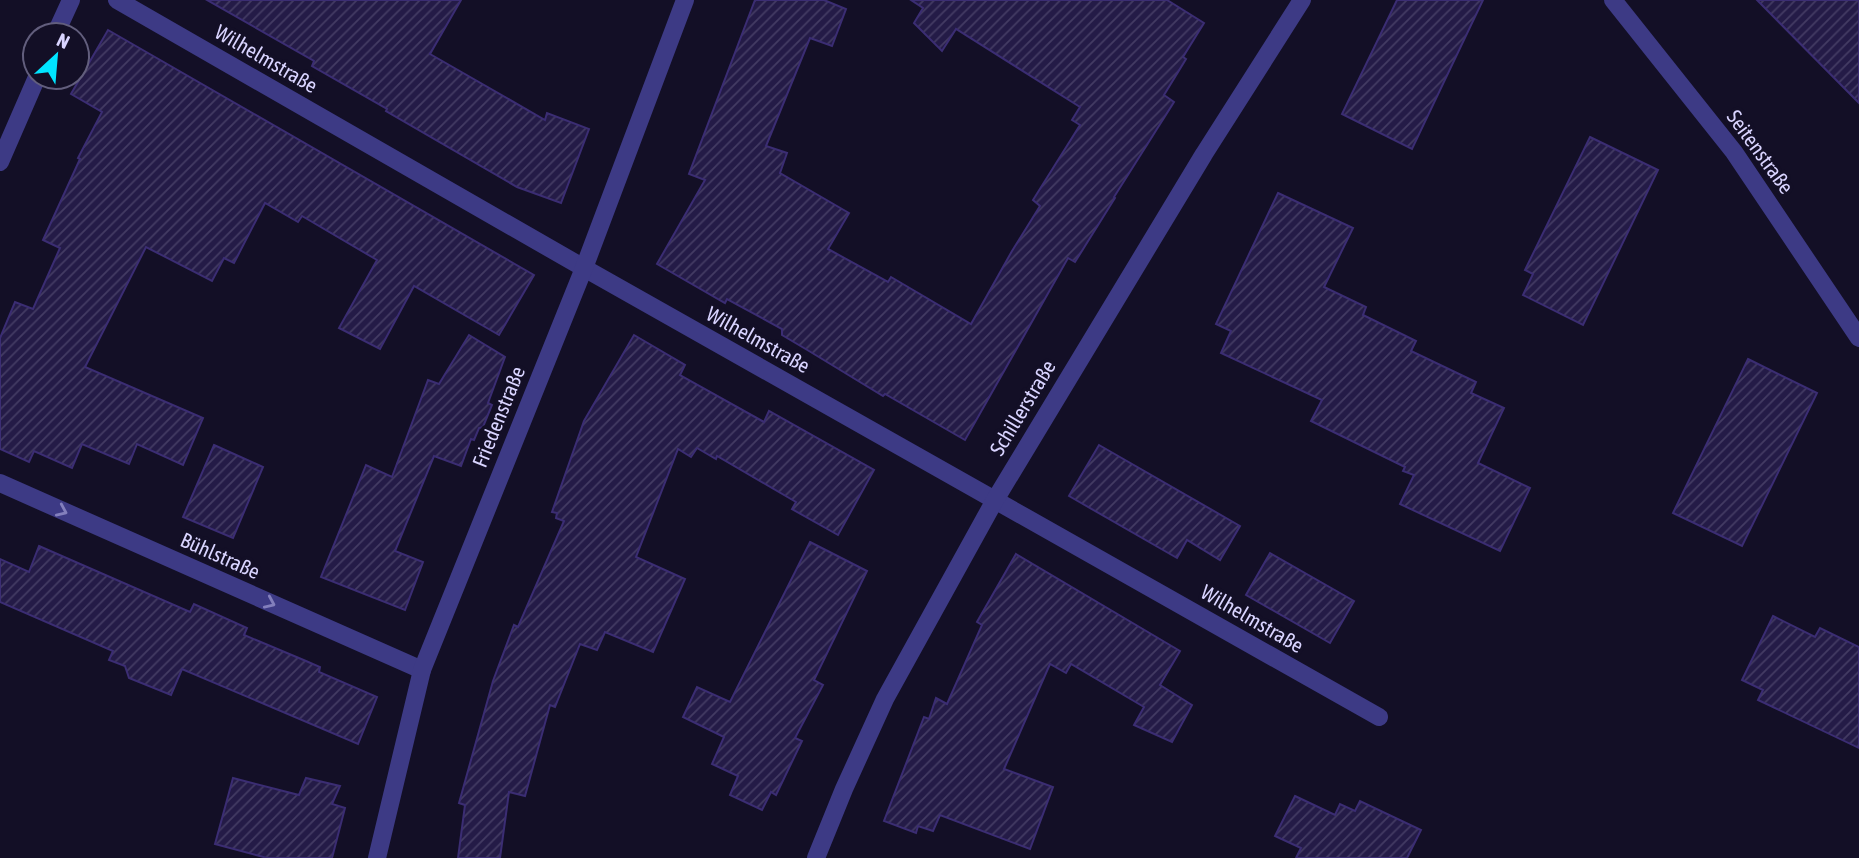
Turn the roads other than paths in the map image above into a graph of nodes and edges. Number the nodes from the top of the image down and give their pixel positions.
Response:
1 (71, 0) edge
2 (117, 0) edge
3 (685, 0) edge
4 (1302, 0) edge
5 (1613, 0) edge
6 (61, 21) edge
7 (31, 91) edge
8 (0, 162) edge
9 (584, 268) junction
10 (1859, 338) edge
11 (0, 483) edge
12 (995, 500) junction
13 (422, 670) junction
14 (1379, 717) dead end
15 (377, 858) edge
16 (816, 858) edge

1 - 6 street
2 - 9 street, Wilhelmstraße
3 - 9 street, Friedenstraße
4 - 12 street, Schillerstraße
5 - 10 street, Seitenstraße
7 - 8 street
9 - 12 street, Wilhelmstraße
9 - 13 street, Friedenstraße
11 -> 13 street, Bühlstraße
12 - 14 street, Wilhelmstraße
12 - 16 street, Schillerstraße
13 - 15 street, Friedenstraße

